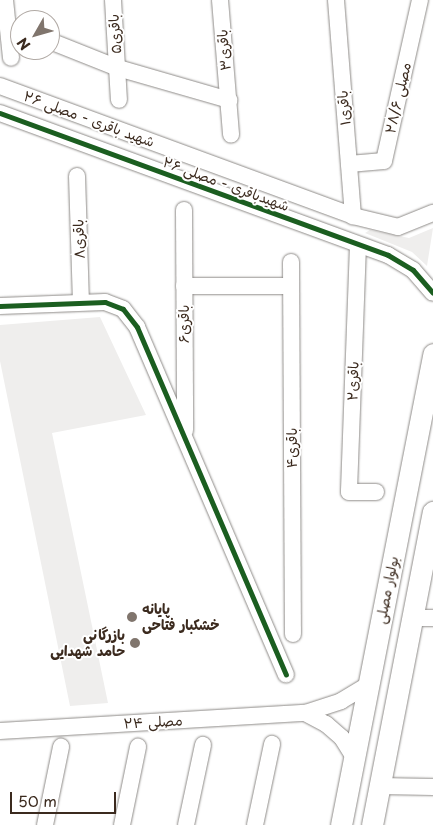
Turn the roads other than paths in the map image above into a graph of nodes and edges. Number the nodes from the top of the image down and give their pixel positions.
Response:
1 (5, 0) edge
2 (113, 0) edge
3 (220, 0) edge
4 (336, 0) edge
5 (420, 0) edge
6 (9, 25) edge
7 (10, 42) edge
8 (60, 46) edge
9 (118, 68) junction
10 (0, 86) edge
11 (119, 100) dead end
12 (229, 100) junction
13 (0, 113) edge
14 (230, 135) dead end
15 (349, 164) junction
16 (77, 176) dead end
17 (184, 210) dead end
18 (433, 213) edge
19 (353, 216) junction
20 (358, 244) junction
21 (291, 262) dead end
22 (184, 286) junction
23 (291, 286) junction
24 (433, 293) edge
25 (81, 302) junction
26 (0, 306) edge
27 (433, 354) edge
28 (185, 437) junction
29 (376, 492) dead end
30 (433, 512) edge
31 (423, 618) edge
32 (293, 634) dead end
33 (286, 674) dead end
34 (368, 685) junction
35 (305, 714) junction
36 (0, 731) edge
37 (272, 744) dead end
38 (203, 745) dead end
39 (61, 747) dead end
40 (138, 747) dead end
41 (354, 757) junction
42 (380, 786) junction
43 (433, 787) edge
44 (45, 825) edge
45 (122, 825) edge
46 (186, 825) edge
47 (256, 825) edge
48 (341, 825) edge
49 (372, 825) edge

1 - 6 street
2 - 9 street, باقری۵
3 - 12 street, باقری۳
4 - 15 street, باقری۱
5 - 15 street, مصلی ۲۸/۶
6 - 7 street
8 - 9 street
9 - 11 street, باقری۵
9 - 12 street
10 - 19 street, شهید باقری - مصلی ۲۶
12 - 14 street, باقری۳
13 - 20 street, شهیدباقری - مصلی ۲۶
15 - 19 street, باقری۱
16 - 25 street, باقری۸
17 - 22 street, باقری۶
18 - 19 street, شهید باقری - مصلی ۲۶
20 - 24 street, شهیدباقری - مصلی ۲۶
20 - 29 street, باقری۲
21 - 23 street, باقری۴
22 - 23 street
22 - 28 street, باقری۶
23 - 32 street, باقری۴
25 - 26 street
25 - 28 street
27 - 34 main road, بولوار مصلی
28 - 33 street
30 - 31 main road
31 - 42 main road
34 - 35 street
34 - 41 main road, بولوار مصلی
35 - 36 street, مصلی ۲۴
35 - 41 street
37 - 47 street
38 - 46 street
39 - 44 street
40 - 45 street
41 - 48 main road, بولوار مصلی
42 - 43 street
42 - 49 main road

